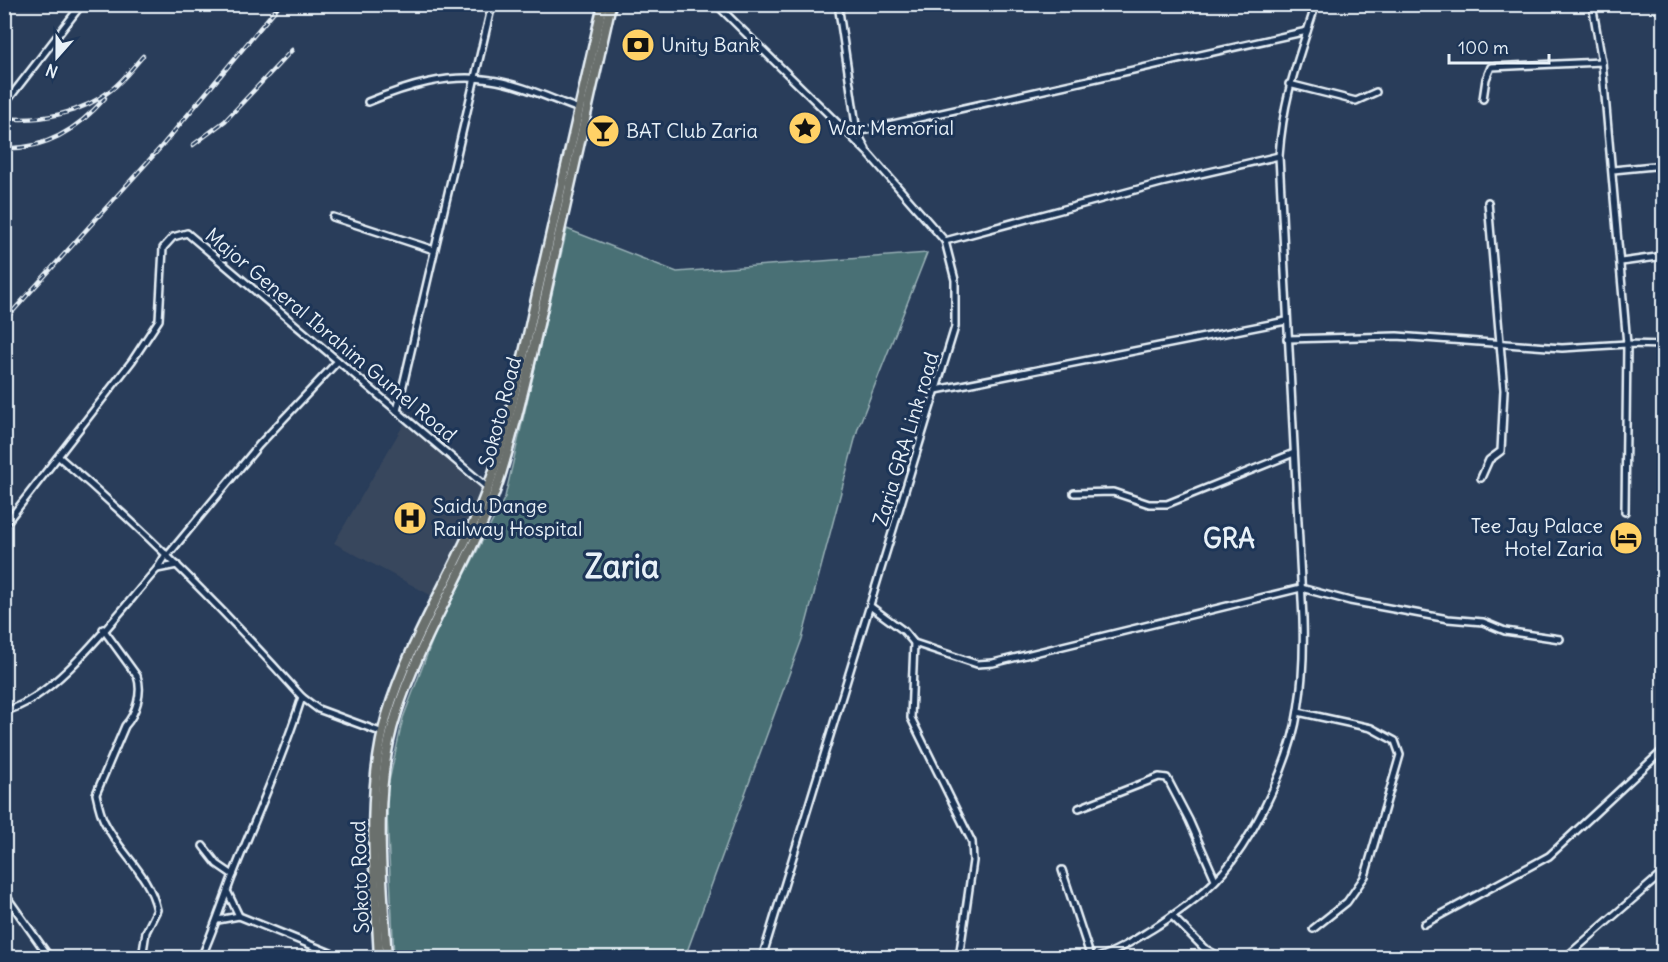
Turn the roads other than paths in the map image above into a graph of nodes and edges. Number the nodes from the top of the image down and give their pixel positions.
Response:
1 (82, 4) edge
2 (495, 4) edge
3 (603, 4) edge
4 (611, 4) edge
5 (716, 4) edge
6 (838, 4) edge
7 (1316, 4) edge
8 (1592, 4) edge
9 (1307, 31) junction
10 (1602, 62) junction
11 (474, 79) junction
12 (1289, 84) junction
13 (1376, 92) dead end
14 (1483, 99) dead end
15 (368, 102) dead end
16 (4, 105) edge
17 (579, 109) junction
18 (857, 132) junction
19 (868, 153) junction
20 (1279, 156) junction
21 (1664, 165) edge
22 (1613, 170) junction
23 (1488, 202) dead end
24 (333, 217) dead end
25 (945, 241) junction
26 (434, 250) junction
27 (1664, 256) edge
28 (1621, 262) junction
29 (1286, 321) junction
30 (1287, 339) junction
31 (1499, 343) junction
32 (1627, 344) junction
33 (1664, 345) edge
34 (338, 361) junction
35 (936, 390) junction
36 (397, 411) junction
37 (1294, 453) junction
38 (59, 457) junction
39 (1481, 478) dead end
40 (488, 488) junction
41 (1074, 493) dead end
42 (1625, 512) dead end
43 (4, 526) edge
44 (167, 555) junction
45 (177, 565) junction
46 (157, 569) junction
47 (1301, 588) junction
48 (870, 606) junction
49 (103, 629) junction
50 (1560, 639) dead end
51 (914, 643) junction
52 (302, 698) junction
53 (4, 711) edge
54 (1298, 712) junction
55 (382, 733) junction
56 (1664, 749) edge
57 (1079, 808) dead end
58 (203, 846) dead end
59 (1062, 870) dead end
60 (1664, 872) edge
61 (233, 875) junction
62 (1215, 879) junction
63 (228, 892) junction
64 (4, 893) edge
65 (239, 916) junction
66 (1172, 916) junction
67 (218, 920) junction
68 (1424, 924) dead end
69 (1313, 929) dead end
70 (50, 957) edge
71 (142, 957) edge
72 (201, 957) edge
73 (343, 957) edge
74 (379, 957) edge
75 (387, 957) edge
76 (762, 957) edge
77 (959, 957) edge
78 (1091, 957) edge
79 (1096, 957) edge
80 (1222, 957) edge
81 (1565, 957) edge

1 - 16 street
2 - 11 street
3 - 17 main road, Sokoto Road
4 - 75 main road, Sokoto Road
5 - 19 street, Zaria GRA Link road
6 - 18 street
7 - 9 street
8 - 10 street
9 - 12 street
9 - 18 street
10 - 14 street
10 - 22 street
11 - 15 street
11 - 17 street
11 - 26 street
12 - 13 street
12 - 20 street
17 - 40 main road, Sokoto Road
18 - 19 street
19 - 25 street, Zaria GRA Link road
20 - 25 street
20 - 29 street
21 - 22 street
22 - 28 street
23 - 31 street
24 - 26 street
25 - 35 street, Zaria GRA Link road
26 - 36 street
27 - 28 street
28 - 32 street
29 - 30 street
29 - 35 street
30 - 31 street
30 - 37 street
31 - 32 street
31 - 39 street
32 - 33 street
32 - 42 street
34 - 36 street, Major General Ibrahim Gumel Road
34 - 38 street, Major General Ibrahim Gumel Road
34 - 44 street
35 - 48 street, Zaria GRA Link road
36 - 40 street, Major General Ibrahim Gumel Road
37 - 41 street
37 - 47 street
38 - 43 street
38 - 44 street
40 - 55 main road, Sokoto Road
44 - 45 street
44 - 46 street
45 - 46 street
45 - 52 street
46 - 49 street
47 - 50 street
47 - 51 street
47 - 54 street
48 - 51 street
48 - 76 street, Zaria GRA Link road
49 - 53 street
49 - 71 street
51 - 77 street
52 - 55 street
52 - 61 street
54 - 62 street
54 - 69 street
55 - 74 main road, Sokoto Road
56 - 68 street
57 - 62 street
58 - 61 street
59 - 78 street
60 - 81 street
61 - 63 street
62 - 66 street
63 - 65 street
63 - 67 street
64 - 70 street
65 - 67 street
65 - 73 street
66 - 79 street
66 - 80 street
67 - 72 street

